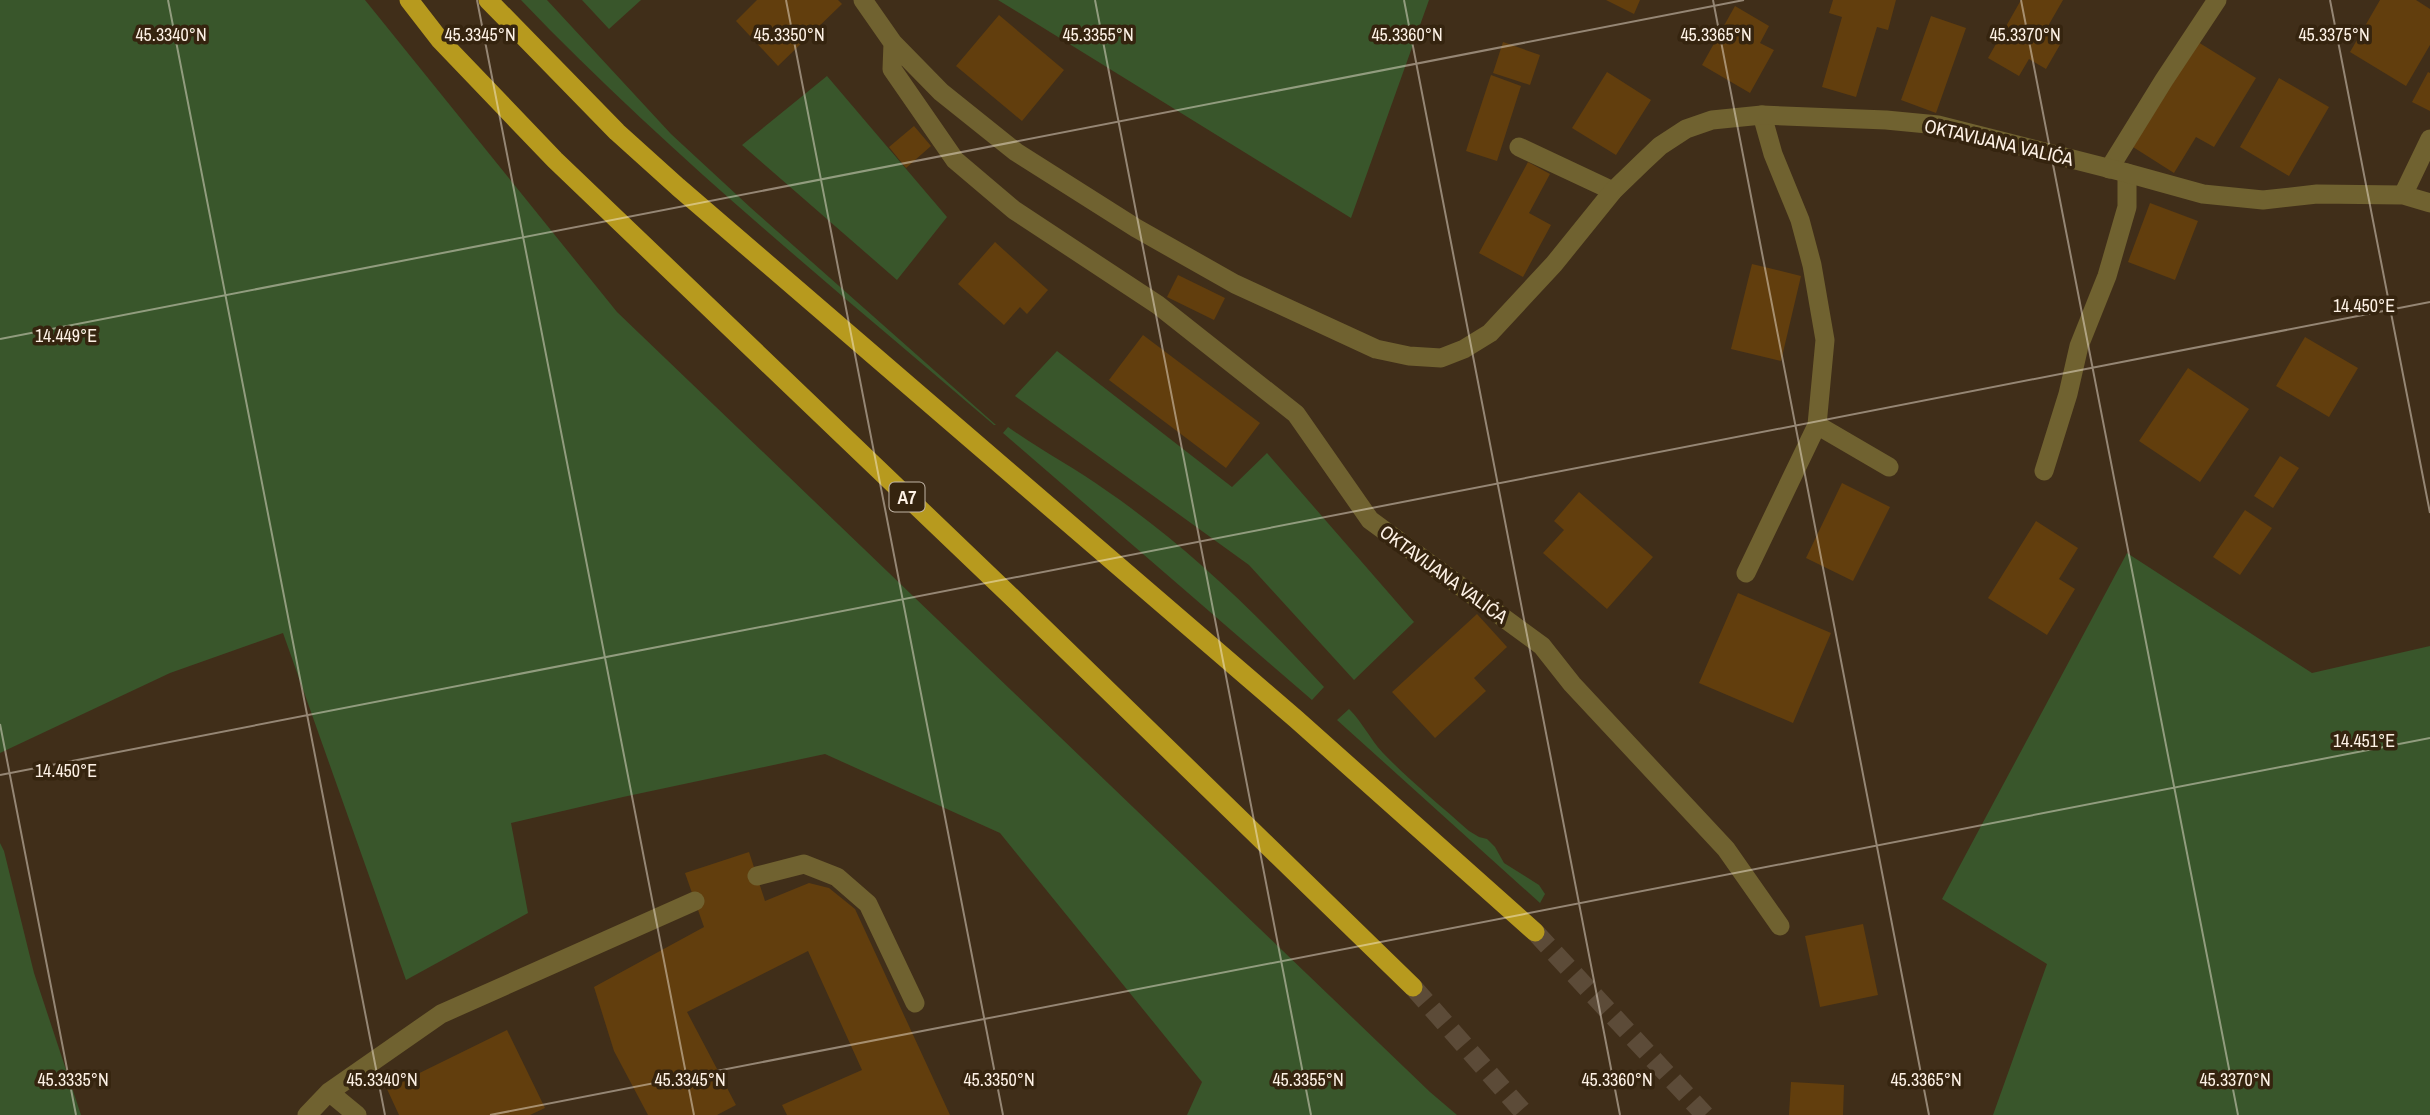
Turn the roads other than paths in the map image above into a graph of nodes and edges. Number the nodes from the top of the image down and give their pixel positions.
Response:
1 (409, 0) edge
2 (488, 0) edge
3 (863, 0) edge
4 (2217, 0) edge
5 (893, 43) junction
6 (1762, 115) junction
7 (2430, 139) edge
8 (1519, 146) dead end
9 (2118, 171) junction
10 (1612, 191) junction
11 (2403, 195) junction
12 (2430, 203) edge
13 (1817, 425) junction
14 (1889, 467) dead end
15 (2044, 471) dead end
16 (1746, 573) dead end
17 (757, 876) dead end
18 (695, 901) dead end
19 (1780, 926) dead end
20 (1535, 932) tunnel mouth
21 (1413, 987) tunnel mouth
22 (915, 1003) dead end
23 (329, 1092) junction
24 (307, 1115) edge
25 (357, 1115) edge

1 - 21 highway, A7
2 - 20 highway
3 - 5 street, OKTAVIJANA VALIĆA
4 - 9 street
5 - 10 street, OKTAVIJANA VALIĆA
5 - 19 street, OKTAVIJANA VALIĆA
6 - 9 street, OKTAVIJANA VALIĆA
6 - 10 street, OKTAVIJANA VALIĆA
6 - 13 street
7 - 11 street
8 - 10 street
9 - 11 street, OKTAVIJANA VALIĆA
9 - 15 street
11 - 12 street, OKTAVIJANA VALIĆA
13 - 14 street
13 - 16 street
17 - 22 street
18 - 23 street
23 - 24 street
23 - 25 street

